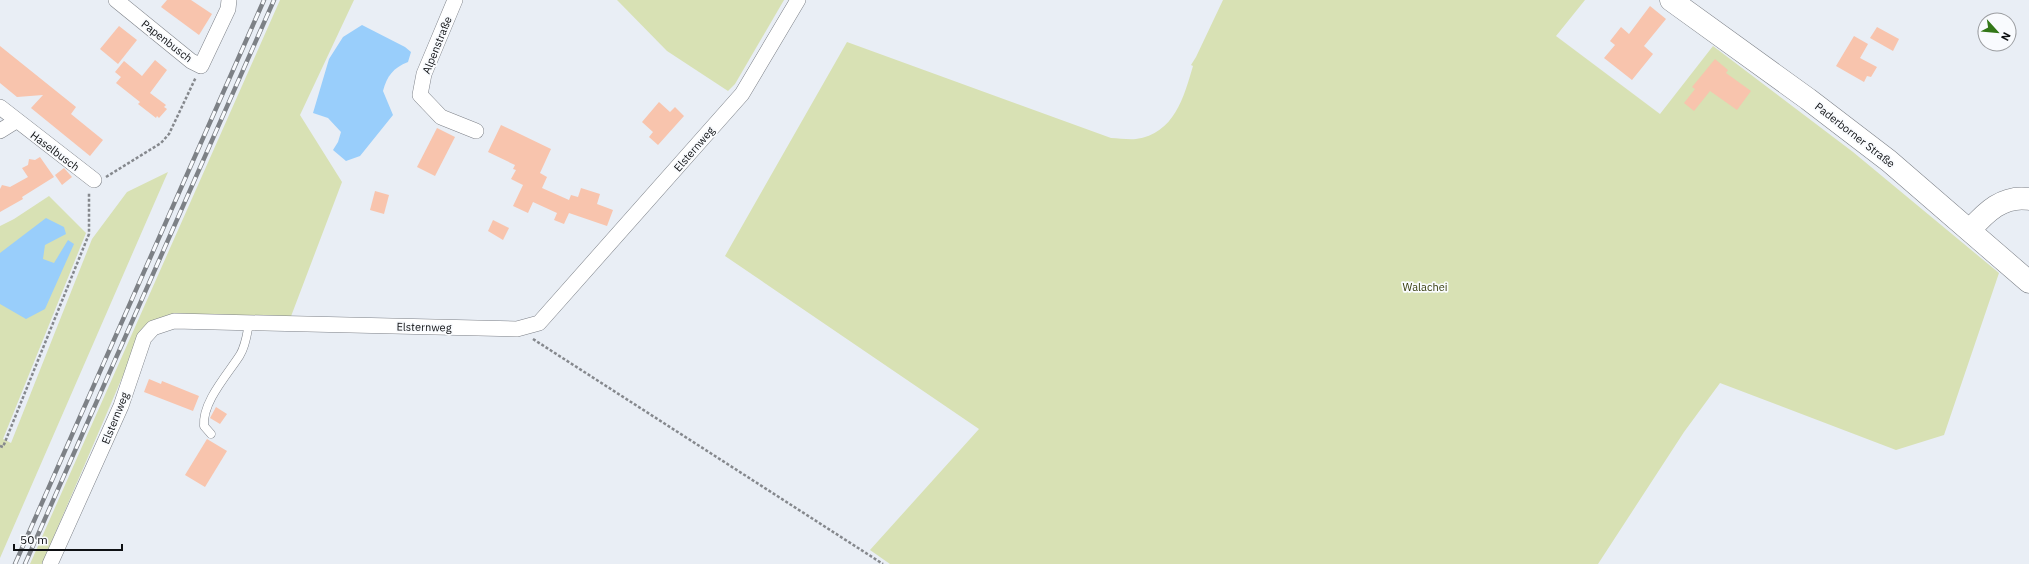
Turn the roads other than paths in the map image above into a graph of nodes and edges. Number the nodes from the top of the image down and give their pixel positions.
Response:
1 (116, 0) edge
2 (229, 0) edge
3 (455, 0) edge
4 (798, 0) edge
5 (1671, 0) edge
6 (0, 107) edge
7 (16, 121) junction
8 (0, 131) edge
9 (476, 132) dead end
10 (92, 178) road end
11 (2029, 199) edge
12 (1970, 230) junction
13 (2029, 282) edge
14 (249, 323) junction
15 (211, 434) dead end
16 (50, 564) edge

1 - 2 street, Papenbusch
3 - 9 street, Alpenstraße
4 - 14 street, Elsternweg
5 - 12 main road, Paderborner Straße
6 - 7 street, Haselbusch
7 - 8 street
7 - 10 street, Haselbusch
11 - 12 main road
12 - 13 main road, Paderborner Straße
14 - 15 lane
14 - 16 street, Elsternweg

